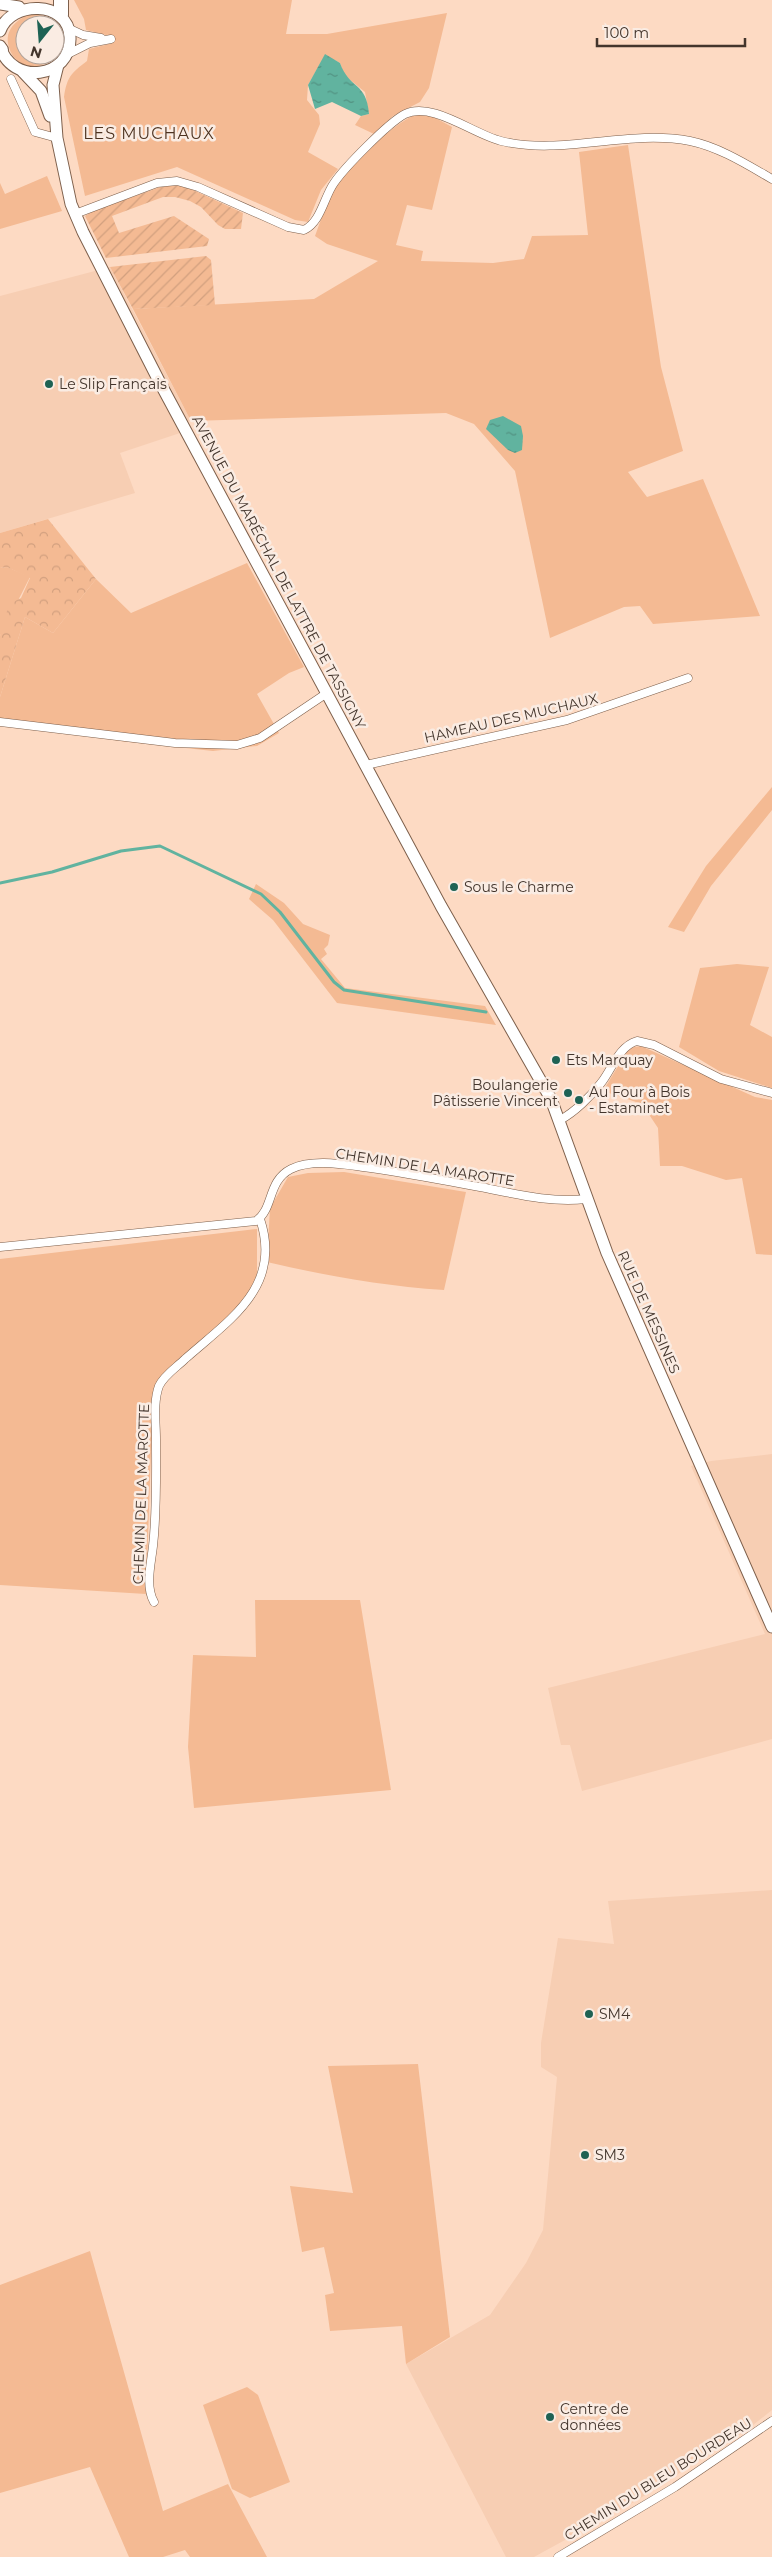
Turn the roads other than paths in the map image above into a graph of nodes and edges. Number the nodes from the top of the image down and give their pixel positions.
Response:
1 (61, 0) edge
2 (0, 4) edge
3 (19, 7) junction
4 (61, 15) joint
5 (65, 22) edge
6 (68, 28) junction
7 (0, 31) edge
8 (0, 48) edge
9 (65, 53) edge
10 (65, 58) edge
11 (54, 65) edge
12 (60, 65) edge
13 (23, 72) junction
14 (11, 79) dead end
15 (57, 138) junction
16 (772, 179) edge
17 (75, 214) junction
18 (688, 678) dead end
19 (327, 693) junction
20 (0, 722) edge
21 (366, 765) junction
22 (500, 1011) joint
23 (772, 1093) edge
24 (560, 1120) junction
25 (586, 1198) junction
26 (260, 1219) junction
27 (0, 1247) edge
28 (154, 1602) dead end
29 (772, 1627) edge
30 (772, 2421) edge
31 (558, 2557) edge

1 - 4 highway
2 - 3 main road
3 - 4 main road
3 - 7 main road
5 - 6 main road
6 - 9 main road, AVENUE DU MARÉCHAL DE LATTRE DE TASSIGNY
6 - 10 street
8 - 13 main road, AVENUE DU MARÉCHAL DE LATTRE DE TASSIGNY
11 - 13 main road
12 - 15 main road, AVENUE DU MARÉCHAL DE LATTRE DE TASSIGNY
13 - 15 main road, AVENUE DU MARÉCHAL DE LATTRE DE TASSIGNY
14 - 15 street
15 - 17 main road, AVENUE DU MARÉCHAL DE LATTRE DE TASSIGNY
16 - 17 street
17 - 19 main road, AVENUE DU MARÉCHAL DE LATTRE DE TASSIGNY
18 - 21 street, HAMEAU DES MUCHAUX
19 - 20 street
19 - 21 main road, AVENUE DU MARÉCHAL DE LATTRE DE TASSIGNY
21 - 22 main road, AVENUE DU MARÉCHAL DE LATTRE DE TASSIGNY
22 - 24 main road, RUE DE MESSINES
23 - 24 street
24 - 25 main road, RUE DE MESSINES
25 - 26 street, CHEMIN DE LA MAROTTE
25 - 29 main road, RUE DE MESSINES
26 - 27 street
26 - 28 street, CHEMIN DE LA MAROTTE
30 - 31 street, CHEMIN DU BLEU BOURDEAU

